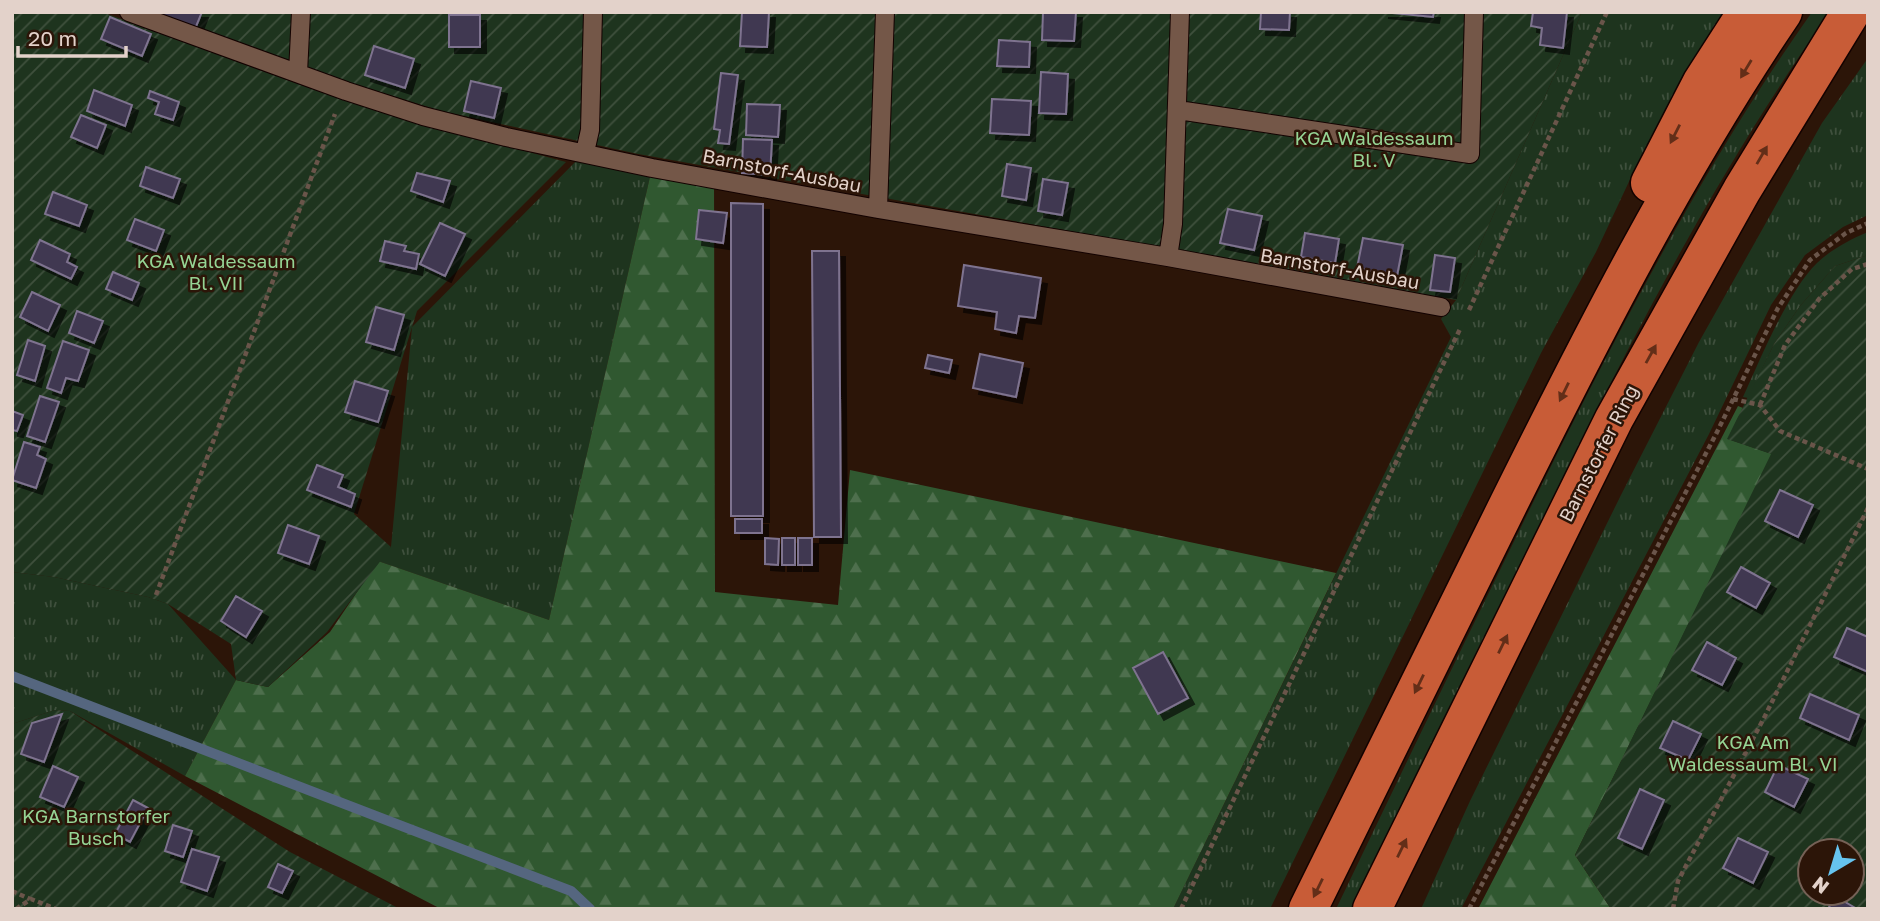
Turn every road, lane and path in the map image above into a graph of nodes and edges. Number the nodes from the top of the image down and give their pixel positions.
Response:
1 (130, 12) edge
2 (301, 12) edge
3 (593, 12) edge
4 (885, 12) edge
5 (1180, 12) edge
6 (1474, 12) edge
7 (1607, 12) edge
8 (1747, 12) edge
9 (1783, 12) edge
10 (1851, 12) edge
11 (298, 73) junction
12 (346, 91) junction
13 (1178, 110) junction
14 (585, 152) junction
15 (878, 209) junction
16 (1868, 223) edge
17 (1168, 257) junction
18 (1868, 264) edge
19 (1629, 267) junction
20 (1441, 307) dead end
21 (1733, 398) junction
22 (1759, 405) junction
23 (1868, 469) edge
24 (1868, 508) edge
25 (156, 595) dead end
26 (12, 891) edge
27 (31, 899) junction
28 (16, 909) edge
29 (56, 909) edge
30 (1181, 909) edge
31 (1308, 909) edge
32 (1372, 909) edge
33 (1469, 909) edge
34 (1673, 909) edge

1 - 11 lane, Barnstorf-Ausbau
2 - 11 lane
3 - 14 lane
4 - 15 lane
5 - 13 lane
6 - 13 lane
7 - 30 path
8 -> 19 highway
9 -> 19 highway
32 -> 10 highway, Barnstorfer Ring
11 - 12 lane, Barnstorf-Ausbau
12 - 14 lane, Barnstorf-Ausbau
12 - 25 path
13 - 17 lane
14 - 15 lane, Barnstorf-Ausbau
15 - 17 lane, Barnstorf-Ausbau
16 - 21 path
17 - 20 lane, Barnstorf-Ausbau
18 - 22 path
19 -> 31 highway
21 - 22 path
21 - 33 path
22 - 23 path
24 - 34 path
26 - 27 path
27 - 28 path
27 - 29 path

